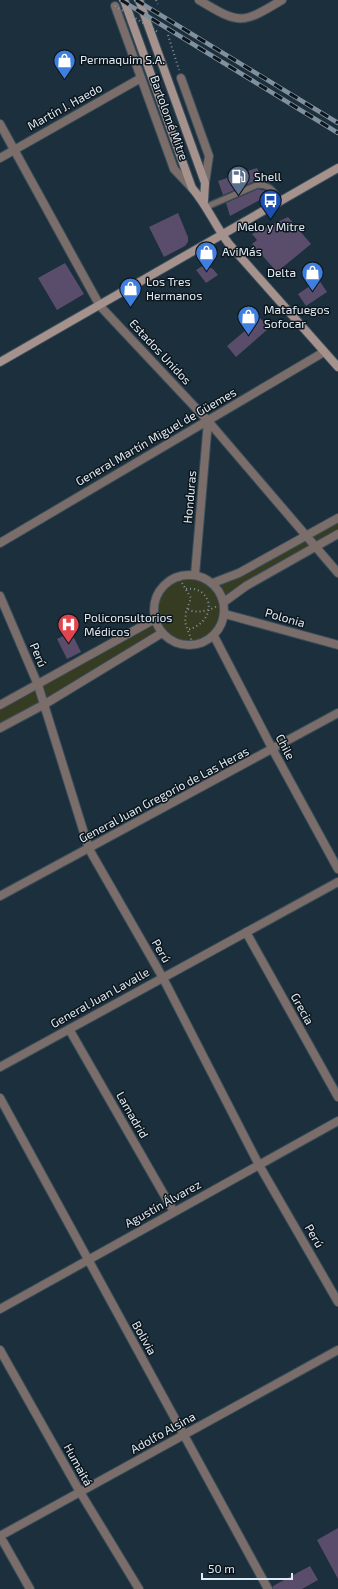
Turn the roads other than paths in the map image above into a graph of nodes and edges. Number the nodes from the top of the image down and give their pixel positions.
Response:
1 (124, 0) edge
2 (139, 0) edge
3 (199, 0) edge
4 (282, 0) edge
5 (115, 6) road end
6 (141, 78) junction
7 (182, 78) road end
8 (0, 124) edge
9 (14, 150) junction
10 (0, 158) edge
11 (338, 168) edge
12 (205, 183) junction
13 (192, 188) junction
14 (280, 202) junction
15 (205, 204) junction
16 (222, 235) junction
17 (100, 306) junction
18 (324, 352) junction
19 (0, 362) edge
20 (338, 367) edge
21 (208, 421) junction
22 (338, 518) edge
23 (338, 534) edge
24 (307, 535) junction
25 (0, 543) edge
26 (316, 547) junction
27 (338, 572) edge
28 (195, 575) junction
29 (213, 583) junction
30 (0, 596) edge
31 (224, 602) junction
32 (225, 614) junction
33 (155, 619) junction
34 (162, 633) junction
35 (214, 636) junction
36 (338, 645) edge
37 (38, 685) junction
38 (45, 704) junction
39 (0, 705) edge
40 (338, 713) edge
41 (0, 728) edge
42 (273, 750) junction
43 (88, 849) junction
44 (338, 869) edge
45 (338, 882) edge
46 (0, 896) edge
47 (246, 932) junction
48 (162, 978) junction
49 (69, 1029) junction
50 (0, 1067) edge
51 (338, 1097) edge
52 (0, 1098) edge
53 (338, 1121) edge
54 (259, 1165) junction
55 (174, 1212) junction
56 (88, 1260) junction
57 (338, 1302) edge
58 (0, 1309) edge
59 (0, 1350) edge
60 (338, 1350) edge
61 (184, 1435) junction
62 (80, 1492) junction
63 (0, 1536) edge
64 (30, 1589) edge
65 (139, 1589) edge
66 (268, 1589) edge

1 - 13 main road
2 - 12 main road
3 - 4 street
5 - 6 street, Bartolomé Mitre
6 - 9 street, Martín J. Haedo
6 - 13 street, Bartolomé Mitre
7 - 12 street, Bartolomé Mitre
8 - 9 street, Estados Unidos
9 - 10 street, Martín J. Haedo
9 - 17 street, Estados Unidos
11 - 14 main road
12 - 15 main road
13 - 15 main road
14 - 15 lane
14 - 16 main road
15 - 16 main road
16 - 17 main road
16 - 18 main road
17 - 19 main road
17 - 21 street, Estados Unidos
18 - 20 main road
18 - 21 street, General Martín Miguel de Güemes
21 - 24 street, Estados Unidos
21 - 25 street, General Martín Miguel de Güemes
21 - 28 street, Honduras
22 - 24 street
23 - 26 street
24 - 26 street, Estados Unidos
24 - 29 street
26 - 27 street, Estados Unidos
26 - 31 street
28 - 29 street
28 - 33 street
29 - 31 street
30 - 37 street, Perú
31 - 32 street
32 - 35 street
32 - 36 street, Polonia
33 - 34 street
33 - 37 street
34 - 35 street
34 - 38 street
35 - 42 street, Chile
37 - 38 street, Perú
37 - 39 street
38 - 41 street
38 - 43 street, Perú
40 - 42 street, General Juan Gregorio de Las Heras
42 - 43 street, General Juan Gregorio de Las Heras
42 - 44 street, Chile
43 - 46 street, General Juan Gregorio de Las Heras
43 - 48 street, Perú
45 - 47 street, General Juan Lavalle
47 - 48 street, General Juan Lavalle
47 - 51 street, Grecia
48 - 49 street, General Juan Lavalle
48 - 54 street, Perú
49 - 50 street, General Juan Lavalle
49 - 55 street, Lamadrid
52 - 56 street, Bolivia
53 - 54 street, Agustín Álvarez
54 - 55 street, Agustín Álvarez
54 - 57 street, Perú
55 - 56 street, Agustín Álvarez
56 - 58 street, Agustín Álvarez
56 - 61 street, Bolivia
59 - 62 street, Humaitá
60 - 61 street, Adolfo Alsina
61 - 62 street, Adolfo Alsina
61 - 66 street, Bolivia
62 - 63 street, Adolfo Alsina
62 - 65 street, Humaitá
63 - 64 street

